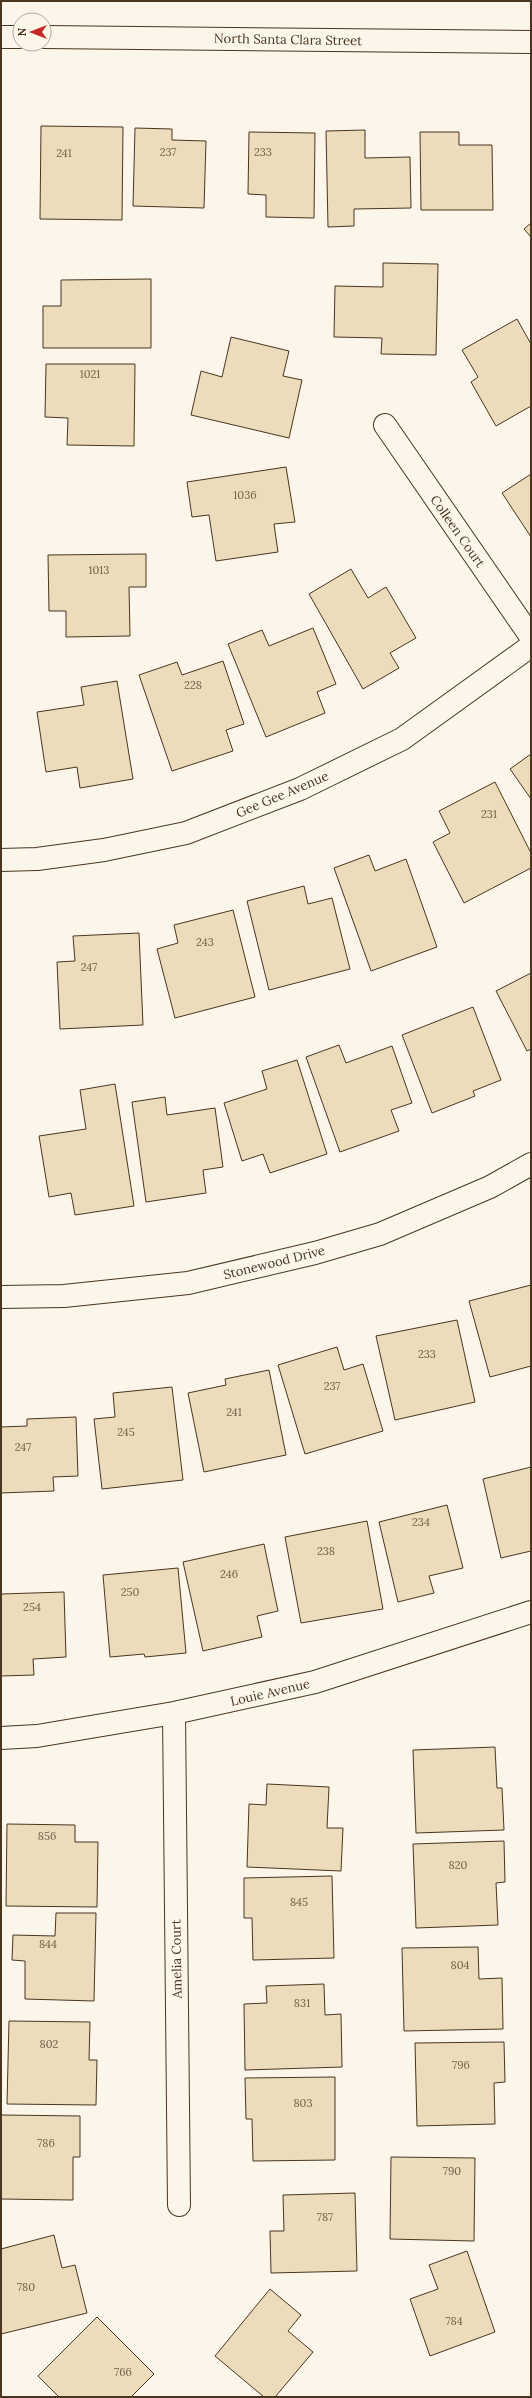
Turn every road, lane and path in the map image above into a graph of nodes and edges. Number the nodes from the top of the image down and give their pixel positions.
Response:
1 (1, 37) edge
2 (12, 37) edge
3 (52, 37) edge
4 (531, 42) edge
5 (385, 425) dead end
6 (531, 637) edge
7 (531, 646) edge
8 (1, 860) edge
9 (531, 1164) edge
10 (1, 1297) edge
11 (531, 1612) edge
12 (174, 1713) junction
13 (1, 1738) edge
14 (179, 2205) dead end

1 - 2 street
3 - 4 street, North Santa Clara Street
5 - 6 street, Colleen Court
7 - 8 street, Gee Gee Avenue
9 - 10 street, Stonewood Drive
11 - 12 street, Louie Avenue
12 - 13 street, Louie Avenue
12 - 14 street, Amelia Court

